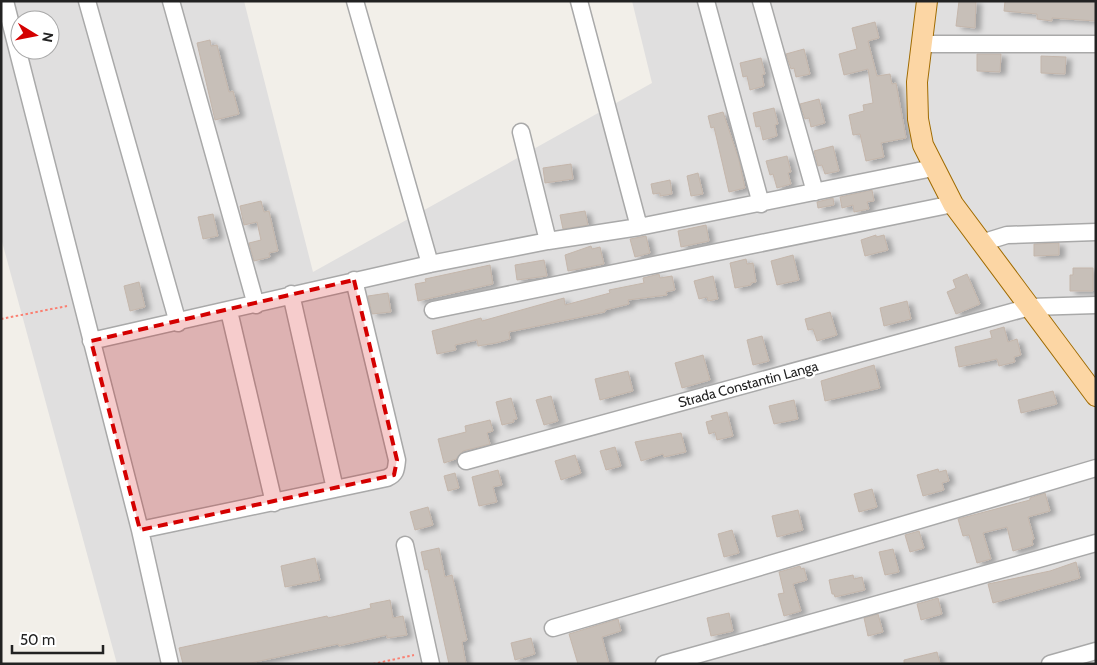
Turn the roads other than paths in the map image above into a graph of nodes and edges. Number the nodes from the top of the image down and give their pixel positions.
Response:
1 (5, 1) edge
2 (87, 1) edge
3 (171, 1) edge
4 (355, 1) edge
5 (579, 1) edge
6 (706, 1) edge
7 (761, 1) edge
8 (927, 1) edge
9 (921, 44) junction
10 (1096, 44) edge
11 (521, 132) dead end
12 (933, 168) junction
13 (814, 192) junction
14 (761, 204) junction
15 (953, 204) junction
16 (639, 227) junction
17 (1096, 232) edge
18 (548, 241) junction
19 (982, 243) junction
20 (430, 264) junction
21 (354, 280) junction
22 (291, 294) junction
23 (256, 305) junction
24 (1096, 305) edge
25 (1030, 307) junction
26 (433, 310) dead end
27 (229, 311) junction
28 (178, 323) junction
29 (91, 341) junction
30 (1096, 396) edge
31 (466, 461) dead end
32 (1096, 468) edge
33 (335, 489) junction
34 (274, 503) junction
35 (140, 530) junction
36 (1096, 543) edge
37 (405, 544) dead end
38 (553, 628) dead end
39 (1096, 651) edge
40 (430, 658) edge
41 (170, 664) edge
42 (664, 664) edge
43 (1050, 664) edge

1 - 29 street
2 - 28 street
3 - 23 street
4 - 20 street
5 - 16 street
6 - 14 street
7 - 13 street
8 - 9 main road
9 - 10 street
9 - 12 main road
11 - 18 street
12 - 13 street
12 - 15 main road
13 - 14 street
14 - 16 street
15 - 19 main road
15 - 26 street
16 - 18 street
17 - 19 street
18 - 20 street
19 - 25 main road
20 - 21 street
21 - 22 street
21 - 33 street
22 - 23 street
22 - 33 street
23 - 27 street
24 - 25 street, Strada Constantin Langa
25 - 30 main road
25 - 31 street, Strada Constantin Langa
27 - 28 street
27 - 34 street
28 - 29 street
29 - 35 street
32 - 38 street
33 - 34 street
34 - 35 street
35 - 41 street
36 - 42 street
37 - 40 street
39 - 43 street

